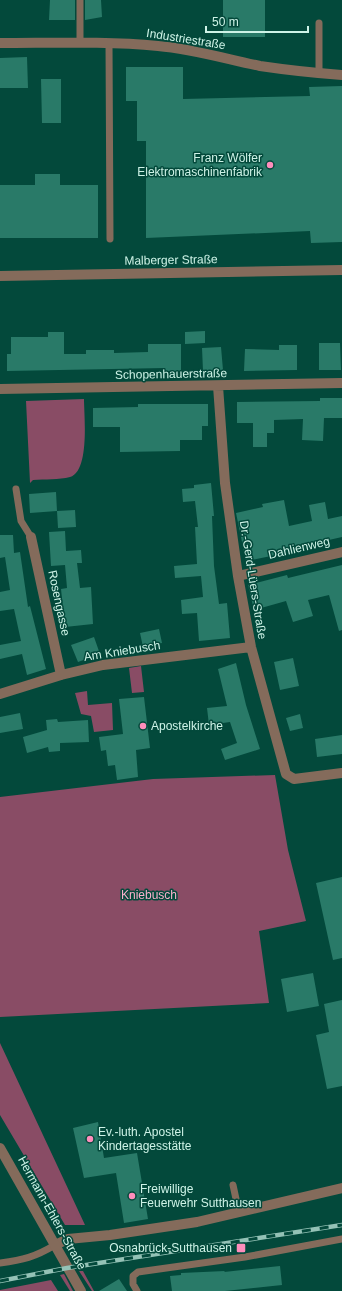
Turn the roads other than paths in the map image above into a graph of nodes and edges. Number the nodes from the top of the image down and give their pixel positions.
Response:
1 (80, 0) edge
2 (319, 24) dead end
3 (0, 43) edge
4 (80, 43) junction
5 (109, 43) junction
6 (319, 74) junction
7 (342, 75) edge
8 (110, 239) dead end
9 (342, 270) edge
10 (0, 276) edge
11 (342, 384) edge
12 (218, 386) junction
13 (0, 389) edge
14 (16, 489) dead end
15 (31, 537) joint
16 (342, 552) edge
17 (238, 576) junction
18 (251, 647) junction
19 (61, 675) junction
20 (0, 694) edge
21 (342, 773) edge
22 (0, 1148) edge
23 (233, 1185) dead end
24 (342, 1188) edge
25 (239, 1213) junction
26 (342, 1239) edge
27 (55, 1246) junction
28 (0, 1263) edge
29 (81, 1291) edge
30 (137, 1291) edge

1 - 4 lane
2 - 6 lane
3 - 4 street, Industriestraße
4 - 5 street, Industriestraße
5 - 6 street, Industriestraße
5 - 8 lane
6 - 7 street, Industriestraße
9 - 10 street, Malberger Straße
11 - 12 street, Schopenhauerstraße
12 - 13 street, Schopenhauerstraße
12 - 17 street, Dr.-Gerd-Lüers-Straße
14 - 15 lane
15 - 19 street, Rosengasse
16 - 17 street, Dahlienweg
17 - 18 street, Dr.-Gerd-Lüers-Straße
18 - 19 street, Am Kniebusch
18 - 21 street, Dr.-Gerd-Lüers-Straße
19 - 20 street, Am Kniebusch
22 - 27 street, Hermann-Ehlers-Straße
23 - 25 lane
24 - 25 street
25 - 27 street
26 - 30 lane
27 - 28 lane
27 - 29 street, Hermann-Ehlers-Straße

